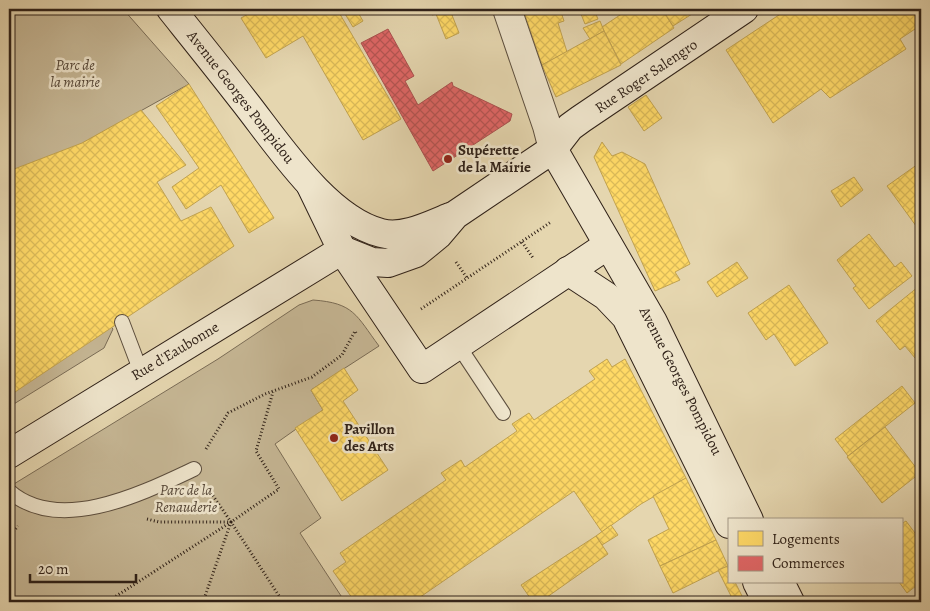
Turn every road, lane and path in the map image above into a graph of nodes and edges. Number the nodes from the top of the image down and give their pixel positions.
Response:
1 (171, 9) edge
2 (507, 9) edge
3 (744, 9) edge
4 (553, 149) junction
5 (310, 186) junction
6 (455, 215) junction
7 (551, 222) dead end
8 (608, 245) junction
9 (342, 250) junction
10 (568, 271) junction
11 (122, 322) dead end
12 (395, 327) junction
13 (355, 332) dead end
14 (458, 345) junction
15 (141, 372) junction
16 (273, 391) junction
17 (502, 413) dead end
18 (9, 454) edge
19 (194, 468) junction
20 (9, 491) edge
21 (95, 507) junction
22 (748, 518) edge
23 (231, 522) junction
24 (728, 522) edge
25 (758, 584) edge
26 (781, 584) edge
27 (107, 602) edge
28 (204, 602) edge
29 (284, 602) edge
30 (767, 602) edge
31 (790, 602) edge

1 - 5 main road, Avenue Georges Pompidou
2 - 4 main road
3 - 4 main road, Rue Roger Salengro
4 - 6 main road, Avenue Georges Pompidou
4 - 8 main road, Avenue Georges Pompidou
5 - 6 main road, Avenue Georges Pompidou
5 - 9 main road, Avenue Georges Pompidou
6 - 9 main road, Avenue Georges Pompidou
7 - 12 path
8 - 10 main road, Avenue Georges Pompidou
8 - 22 main road, Avenue Georges Pompidou
9 - 12 main road, Avenue Georges Pompidou
9 - 15 main road, Rue d'Eaubonne
10 - 14 main road, Avenue Georges Pompidou
10 - 24 main road, Avenue Georges Pompidou
11 - 15 lane
12 - 14 main road, Avenue Georges Pompidou
13 - 16 path
14 - 17 lane
15 - 18 main road, Rue d'Eaubonne
16 - 19 path
16 - 23 path
19 - 21 lane
19 - 23 path
20 - 21 lane
21 - 23 path
23 - 27 path
23 - 28 path
23 - 29 path
25 - 30 main road
26 - 31 main road

